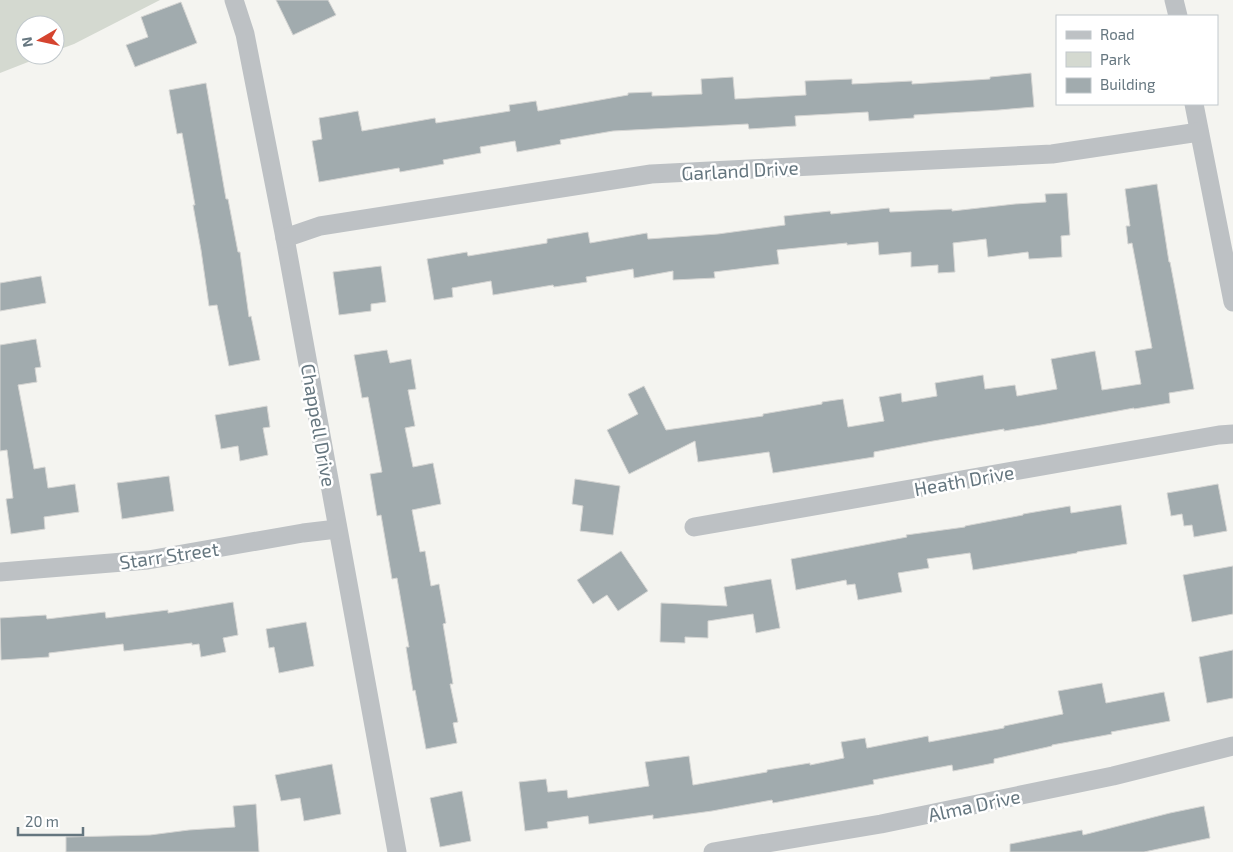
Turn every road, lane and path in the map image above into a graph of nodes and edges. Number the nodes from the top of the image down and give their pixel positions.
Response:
1 (234, 0) edge
2 (1174, 0) edge
3 (1178, 15) edge
4 (1194, 105) edge
5 (1200, 132) junction
6 (285, 238) junction
7 (1233, 302) edge
8 (1233, 434) edge
9 (694, 527) dead end
10 (337, 529) junction
11 (0, 572) edge
12 (1233, 746) edge
13 (397, 852) edge
14 (713, 852) edge

1 - 6 street, Chappell Drive
2 - 3 street
4 - 5 street
5 - 6 street, Garland Drive
5 - 7 street
6 - 10 street, Chappell Drive
8 - 9 street, Heath Drive
10 - 11 street, Starr Street
10 - 13 street, Chappell Drive
12 - 14 street, Alma Drive

